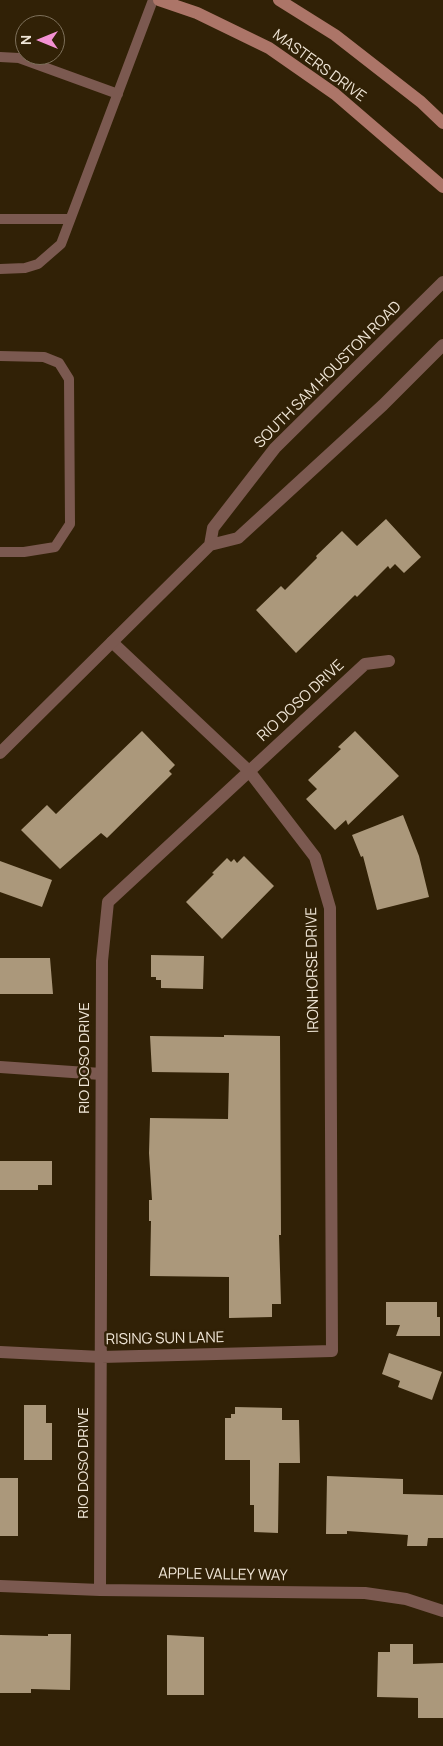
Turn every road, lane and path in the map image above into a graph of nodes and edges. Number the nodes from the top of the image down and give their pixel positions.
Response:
1 (153, 0) edge
2 (159, 0) edge
3 (279, 0) edge
4 (0, 57) edge
5 (118, 94) junction
6 (443, 123) edge
7 (443, 187) edge
8 (0, 219) edge
9 (70, 219) junction
10 (0, 269) edge
11 (443, 282) edge
12 (443, 345) edge
13 (0, 356) edge
14 (210, 545) junction
15 (0, 552) edge
16 (112, 642) junction
17 (389, 661) dead end
18 (0, 753) edge
19 (250, 771) junction
20 (0, 1067) edge
21 (102, 1074) junction
22 (332, 1351) joint
23 (0, 1352) edge
24 (101, 1356) junction
25 (0, 1586) edge
26 (100, 1590) junction
27 (443, 1611) edge

1 - 5 lane
2 - 7 main road, MASTERS DRIVE
3 - 6 main road, MASTERS DRIVE
4 - 5 lane
5 - 9 lane
8 - 9 lane
9 - 10 lane
11 - 14 street, SOUTH SAM HOUSTON ROAD
12 - 14 street
13 - 15 lane
14 - 16 street, SOUTH SAM HOUSTON ROAD
16 - 18 street, SOUTH SAM HOUSTON ROAD
16 - 19 street, IRONHORSE DRIVE
17 - 19 street, RIO DOSO DRIVE
19 - 21 street, RIO DOSO DRIVE
19 - 22 street, IRONHORSE DRIVE
20 - 21 street
21 - 24 street, RIO DOSO DRIVE
22 - 24 street, RISING SUN LANE
23 - 24 street, RISING SUN LANE
24 - 26 street, RIO DOSO DRIVE
25 - 26 street, APPLE VALLEY WAY
26 - 27 street, APPLE VALLEY WAY

